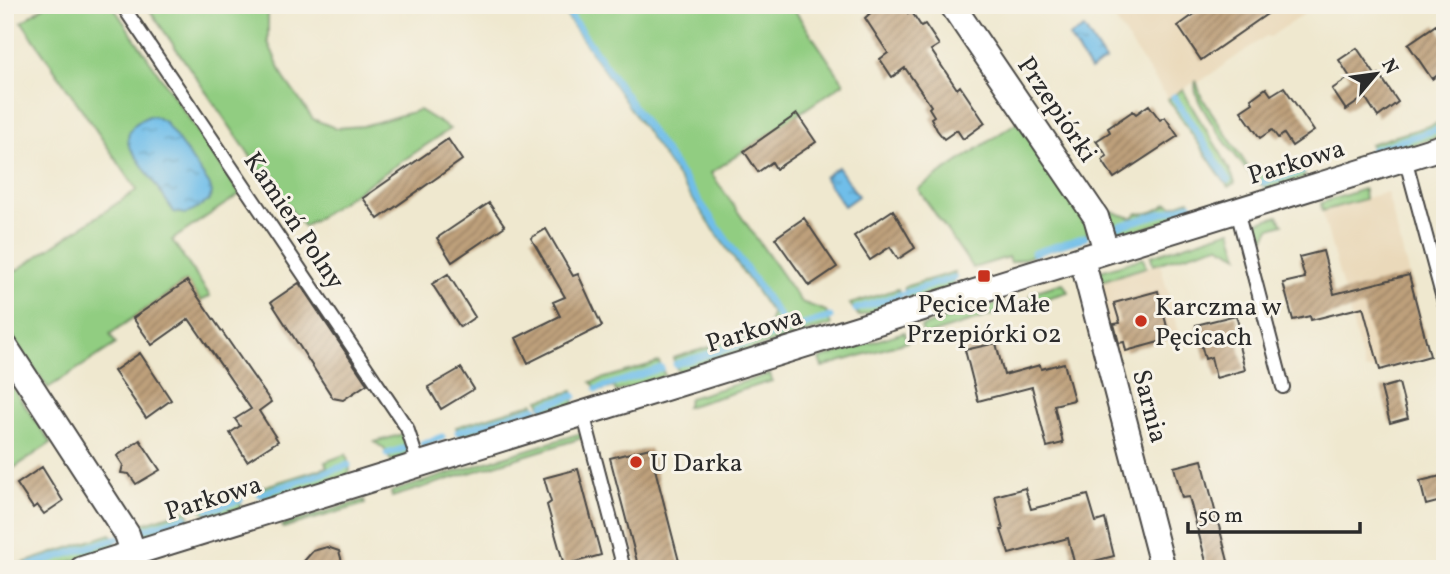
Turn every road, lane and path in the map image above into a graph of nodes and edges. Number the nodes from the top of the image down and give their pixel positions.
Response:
1 (122, 5) edge
2 (952, 5) edge
3 (1445, 146) edge
4 (1405, 158) junction
5 (1237, 211) junction
6 (1106, 251) junction
7 (1082, 259) junction
8 (1445, 306) edge
9 (5, 346) edge
10 (1283, 387) dead end
11 (583, 413) junction
12 (419, 465) junction
13 (133, 552) junction
14 (82, 569) edge
15 (624, 569) edge
16 (1163, 569) edge

1 - 12 lane, Kamień Polny
2 - 6 street, Przepiórki
3 - 4 street, Parkowa
4 - 5 street, Parkowa
4 - 8 lane
5 - 6 street, Parkowa
5 - 10 lane
6 - 7 street, Parkowa
7 - 11 street, Parkowa
7 - 16 street, Sarnia
9 - 13 street
11 - 12 street, Parkowa
11 - 15 lane
12 - 13 street, Parkowa
13 - 14 street, Parkowa

